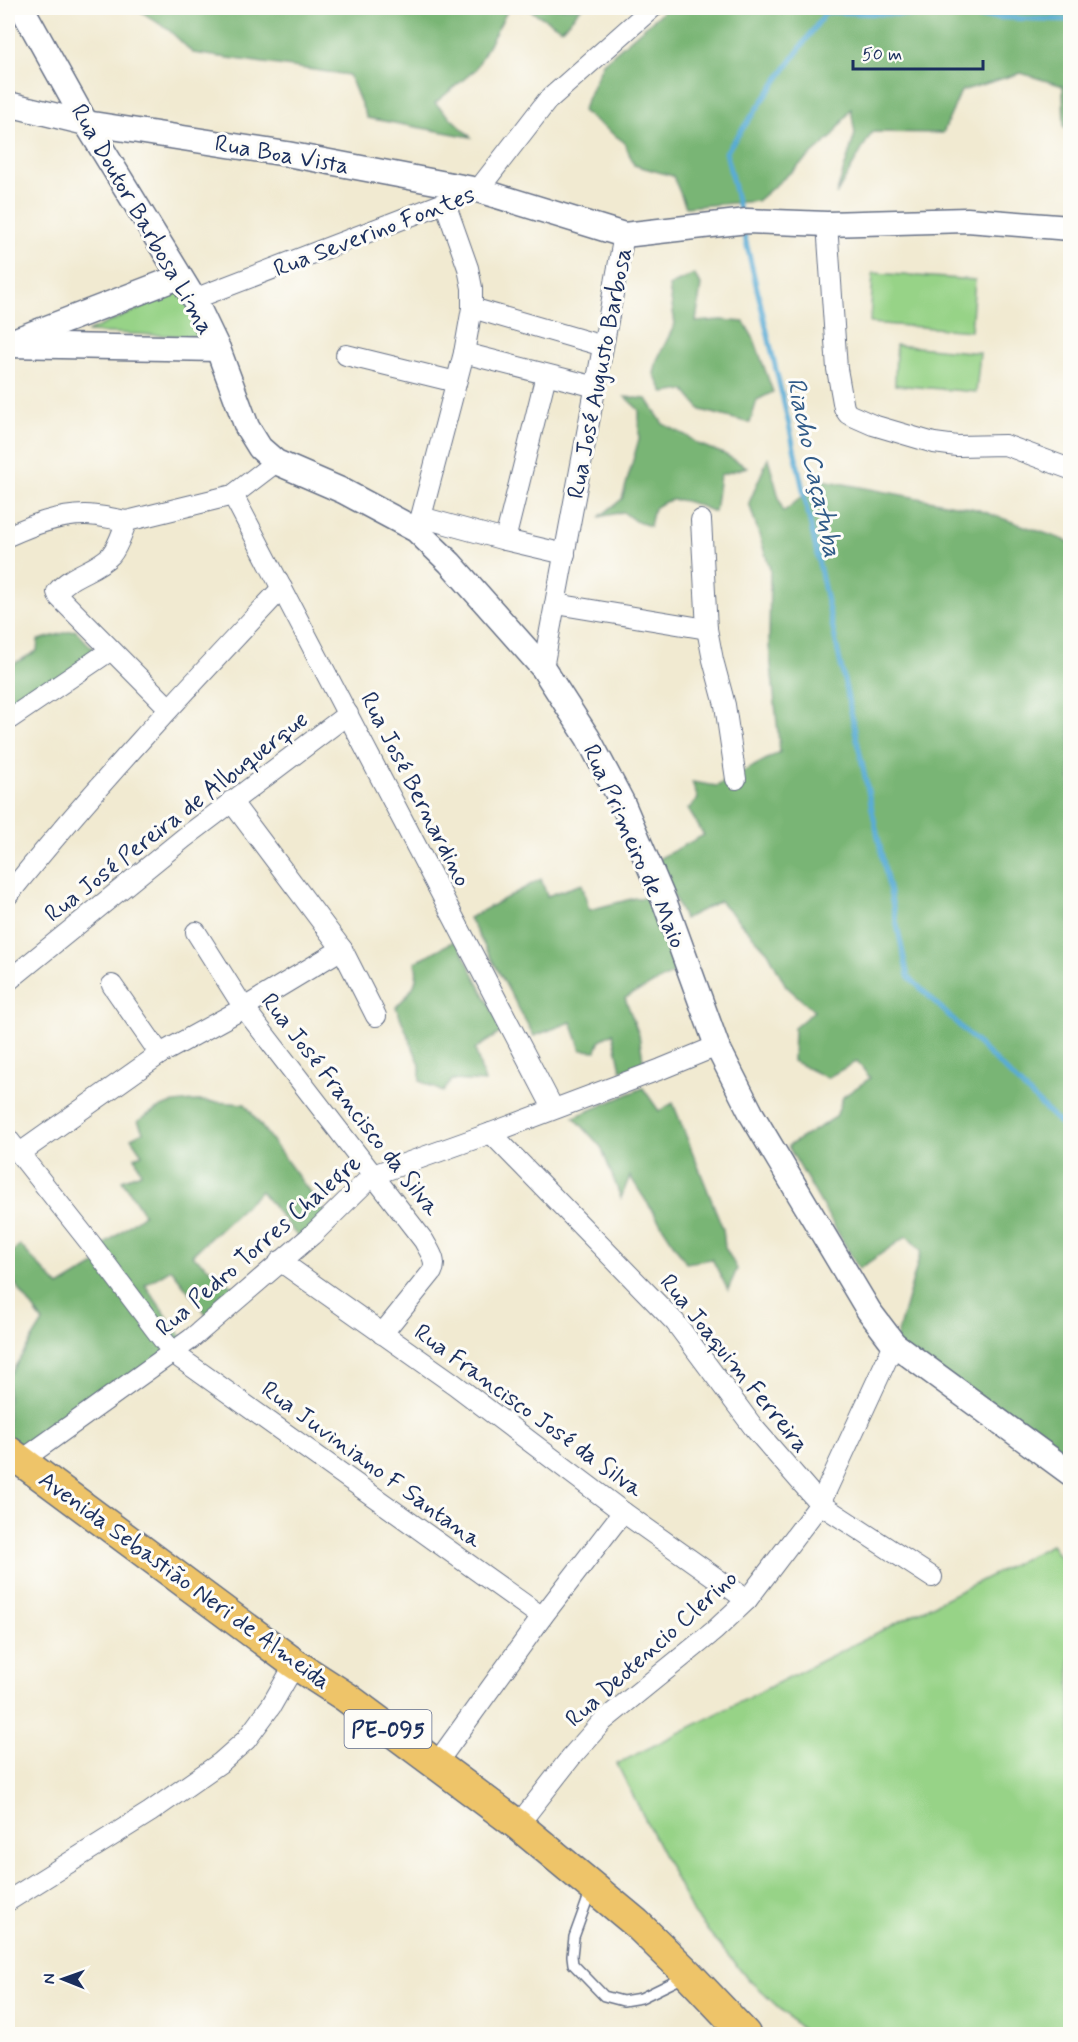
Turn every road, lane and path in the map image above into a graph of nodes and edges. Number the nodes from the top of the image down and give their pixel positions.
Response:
1 (22, 8) edge
2 (652, 8) edge
3 (8, 104) edge
4 (86, 123) junction
5 (478, 190) junction
6 (445, 203) junction
7 (827, 224) junction
8 (1071, 228) edge
9 (624, 235) junction
10 (179, 277) junction
11 (194, 299) junction
12 (472, 308) junction
13 (8, 344) edge
14 (603, 346) junction
15 (218, 349) junction
16 (464, 353) junction
17 (346, 355) dead end
18 (546, 375) junction
19 (456, 382) junction
20 (596, 387) junction
21 (276, 462) junction
22 (1071, 469) edge
23 (233, 495) junction
24 (701, 519) dead end
25 (127, 521) junction
26 (419, 524) junction
27 (8, 536) edge
28 (505, 540) junction
29 (565, 554) junction
30 (282, 588) junction
31 (556, 604) junction
32 (707, 629) junction
33 (111, 650) junction
34 (543, 668) junction
35 (169, 708) junction
36 (348, 714) junction
37 (8, 720) edge
38 (736, 779) dead end
39 (231, 801) junction
40 (8, 895) edge
41 (196, 932) dead end
42 (342, 949) junction
43 (8, 981) edge
44 (112, 985) dead end
45 (244, 1008) junction
46 (376, 1016) dead end
47 (717, 1046) junction
48 (160, 1054) junction
49 (553, 1108) junction
50 (491, 1133) junction
51 (14, 1146) edge
52 (374, 1175) junction
53 (280, 1261) junction
54 (382, 1334) junction
55 (894, 1344) junction
56 (173, 1353) junction
57 (14, 1456) edge
58 (1071, 1473) edge
59 (820, 1504) junction
60 (623, 1512) junction
61 (932, 1577) dead end
62 (747, 1600) junction
63 (542, 1617) junction
64 (295, 1664) junction
65 (436, 1764) junction
66 (518, 1825) junction
67 (592, 1886) junction
68 (8, 1901) edge
69 (689, 1975) junction
70 (746, 2034) edge

1 - 4 street, Rua Doutor Barbosa Lima
2 - 5 street
3 - 4 street, Rua Boa Vista
4 - 5 street, Rua Boa Vista
4 - 10 street, Rua Doutor Barbosa Lima
5 - 6 street, Rua Severino Fontes
5 - 9 street, Rua Severino Fontes
6 - 11 street, Rua Severino Fontes
6 - 12 street
7 - 8 street, Rua José Augusto Barbosa
7 - 9 street, Rua José Augusto Barbosa
7 - 22 street
9 - 14 street, Rua José Augusto Barbosa
10 - 11 street, Rua Doutor Barbosa Lima
10 - 13 street
11 - 15 street, Rua Doutor Barbosa Lima
12 - 14 street
12 - 16 street
13 - 15 street
14 - 20 street, Rua José Augusto Barbosa
15 - 21 street, Rua Doutor Barbosa Lima
16 - 18 street
16 - 19 street
17 - 19 street
18 - 20 street
18 - 28 street
19 - 26 street
20 - 29 street, Rua José Augusto Barbosa
21 - 23 street
21 - 26 street, Rua Primeiro de Maio
23 - 25 street
23 - 30 street, Rua José Bernardino
24 - 32 street
25 - 27 street
25 - 33 street
26 - 28 street
26 - 34 street, Rua Primeiro de Maio
28 - 29 street
29 - 31 street, Rua José Augusto Barbosa
30 - 35 street
30 - 36 street, Rua José Bernardino
31 - 32 street
31 - 34 street, Rua José Augusto Barbosa
32 - 38 street
33 - 35 street
33 - 37 street
34 - 47 street, Rua Primeiro de Maio
35 - 40 street
36 - 39 street, Rua José Pereira de Albuquerque
36 - 49 street, Rua José Bernardino
39 - 42 street
39 - 43 street, Rua José Pereira de Albuquerque
41 - 45 street, Rua José Francisco da Silva
42 - 45 street
42 - 46 street
44 - 48 street
45 - 48 street
45 - 52 street, Rua José Francisco da Silva
47 - 49 street, Rua Pedro Torres Chalegre
47 - 55 street, Rua Primeiro de Maio
48 - 51 street
49 - 50 street, Rua Pedro Torres Chalegre
50 - 52 street, Rua Pedro Torres Chalegre
50 - 59 street, Rua Joaquim Ferreira
51 - 56 street, Rua Juviniano F Santana
52 - 53 street, Rua Pedro Torres Chalegre
52 - 54 street, Rua José Francisco da Silva
53 - 54 street, Rua Francisco José da Silva
53 - 56 street, Rua Pedro Torres Chalegre
54 - 60 street, Rua Francisco José da Silva
55 - 58 street, Rua Primeiro de Maio
55 - 59 street, Rua Deotencio Clerino
56 - 57 street, Rua Pedro Torres Chalegre
56 - 63 street, Rua Juviniano F Santana
57 - 64 main road, Avenida Sebastião Neri de Almeida / PE-095
59 - 61 street, Rua Joaquim Ferreira
59 - 62 street, Rua Deotencio Clerino
60 - 62 street, Rua Francisco José da Silva
60 - 63 street
62 - 66 street, Rua Deotencio Clerino
63 - 65 street
64 - 65 main road, Avenida Sebastião Neri de Almeida / PE-095
64 - 68 street
65 - 66 main road, Avenida Sebastião Neri de Almeida / PE-095
66 - 67 main road, Avenida Sebastião Neri de Almeida / PE-095
67 - 69 main road, Avenida Sebastião Neri de Almeida / PE-095
67 - 69 lane
69 - 70 main road, Avenida Sebastião Neri de Almeida / PE-095

